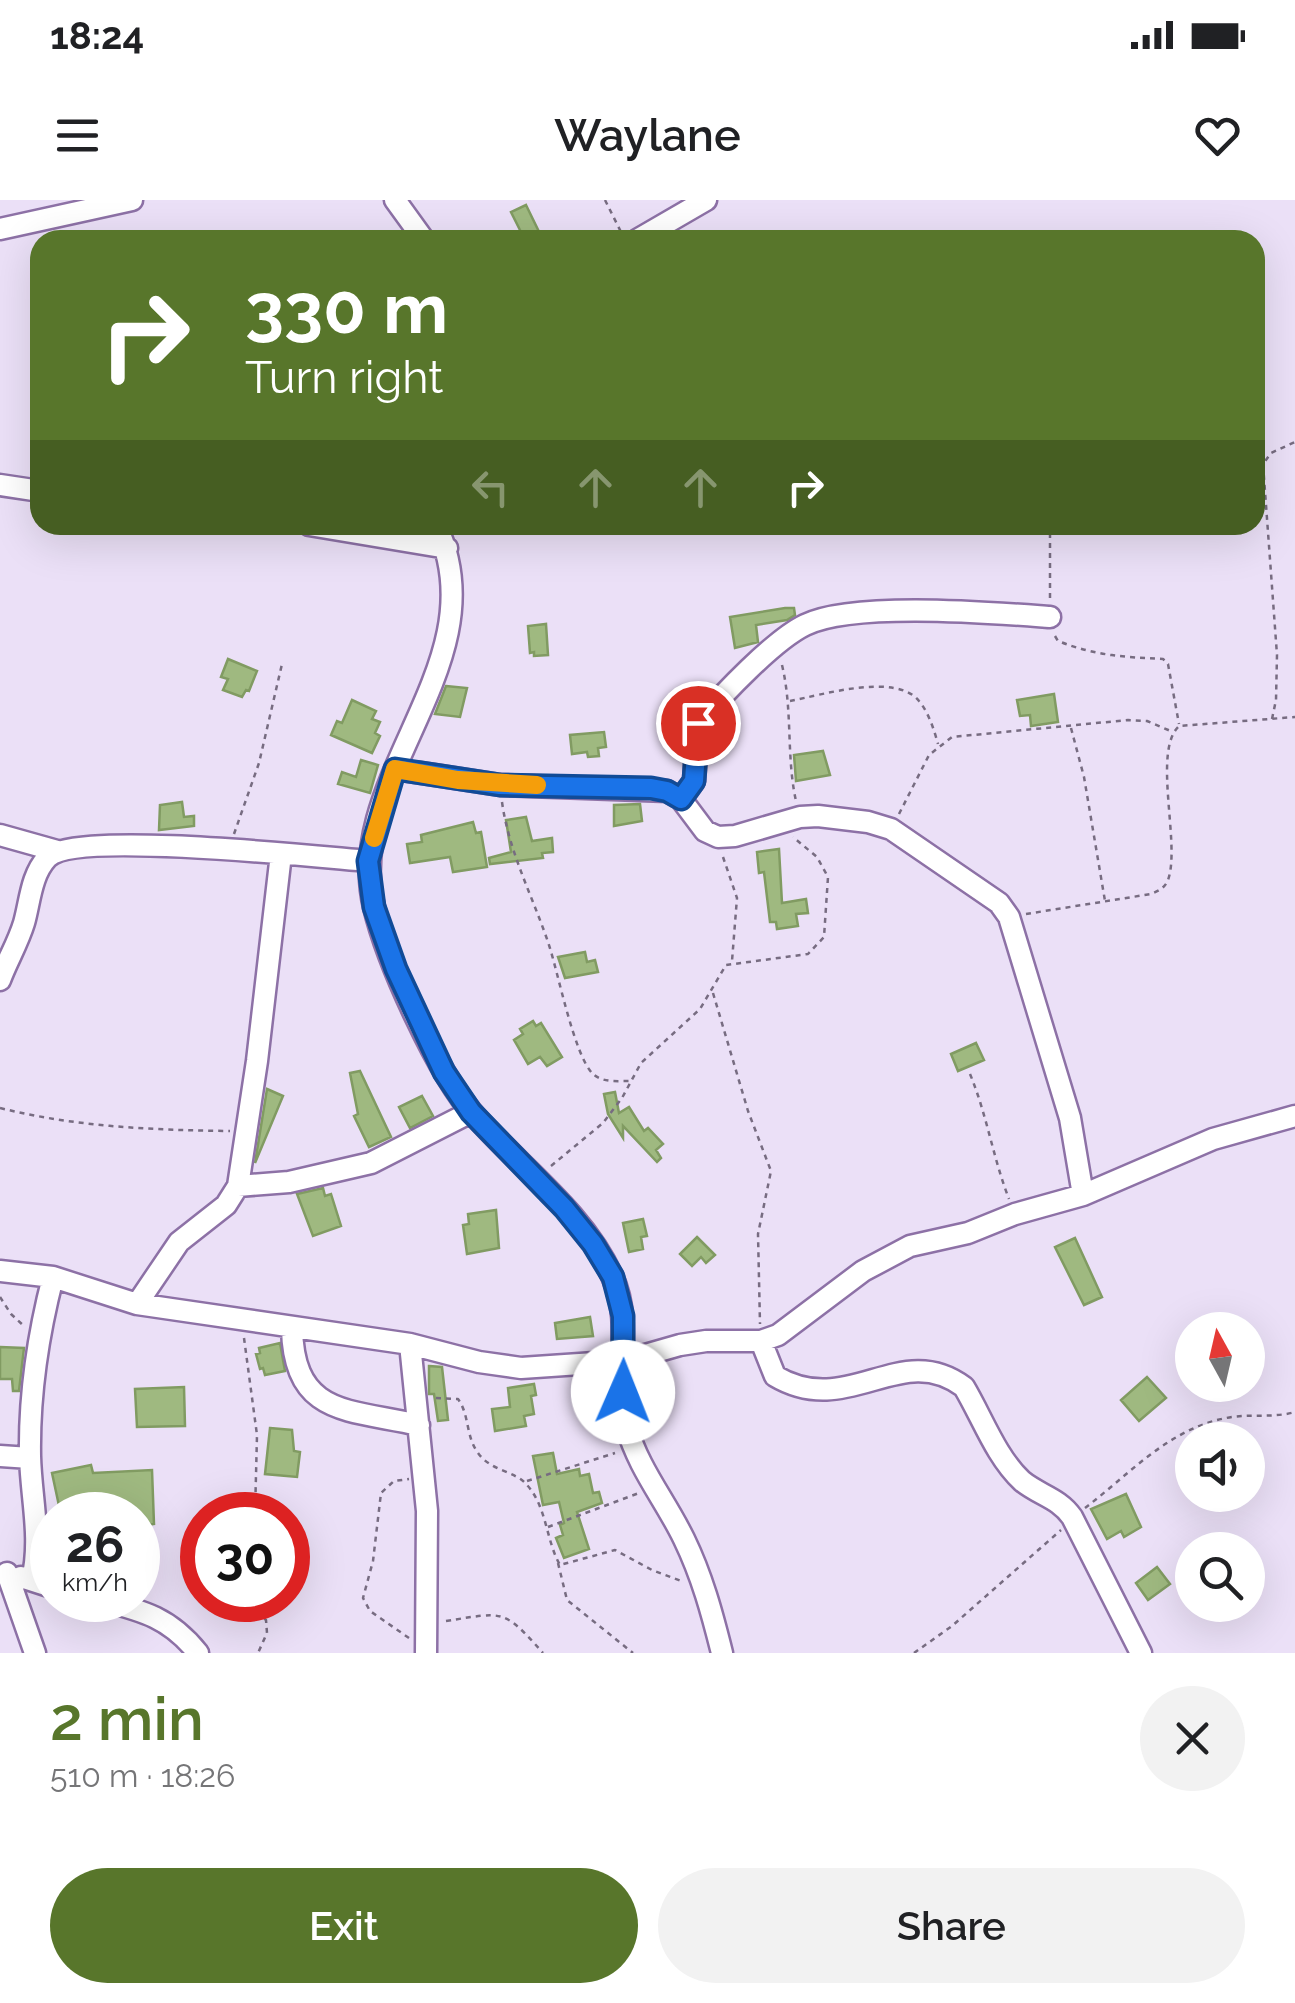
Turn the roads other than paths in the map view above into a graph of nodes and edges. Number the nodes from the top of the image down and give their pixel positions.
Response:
1 (132, 200) edge
2 (394, 200) edge
3 (706, 200) edge
4 (0, 229) edge
5 (416, 230) edge
6 (654, 230) edge
7 (0, 485) edge
8 (30, 490) edge
9 (369, 535) edge
10 (441, 535) edge
11 (447, 548) junction
12 (1050, 617) road end
13 (395, 769) junction
14 (681, 799) junction
15 (0, 835) edge
16 (58, 850) junction
17 (281, 854) junction
18 (368, 861) junction
19 (0, 980) edge
20 (471, 1112) junction
21 (1295, 1116) edge
22 (238, 1186) junction
23 (1083, 1196) junction
24 (0, 1271) edge
25 (53, 1277) junction
26 (138, 1304) junction
27 (292, 1329) junction
28 (761, 1341) junction
29 (410, 1344) junction
30 (624, 1361) junction
31 (418, 1425) junction
32 (0, 1456) edge
33 (30, 1458) junction
34 (33, 1492) edge
35 (3, 1572) edge
36 (30, 1580) edge
37 (160, 1618) edge
38 (426, 1651) edge
39 (35, 1653) edge
40 (198, 1653) edge
41 (722, 1653) edge
42 (1141, 1653) edge

1 - 4 street
2 - 5 street
3 - 6 street
7 - 8 street
9 - 11 street
10 - 11 street
11 - 13 street
12 - 14 street
13 - 14 street
13 - 18 street
14 - 23 street
15 - 16 street
16 - 17 street
16 - 19 street
17 - 18 street
17 - 22 street
18 - 20 street
20 - 22 street
20 - 30 street
21 - 23 street
22 - 26 street
23 - 28 street
24 - 25 street
25 - 26 street
25 - 33 street
26 - 27 street
27 - 29 street
27 - 31 street
28 - 30 street
28 - 42 street
29 - 30 street
29 - 31 street
30 - 41 street
31 - 38 street
32 - 33 street
33 - 34 street
35 - 36 street
35 - 39 street
37 - 40 street

